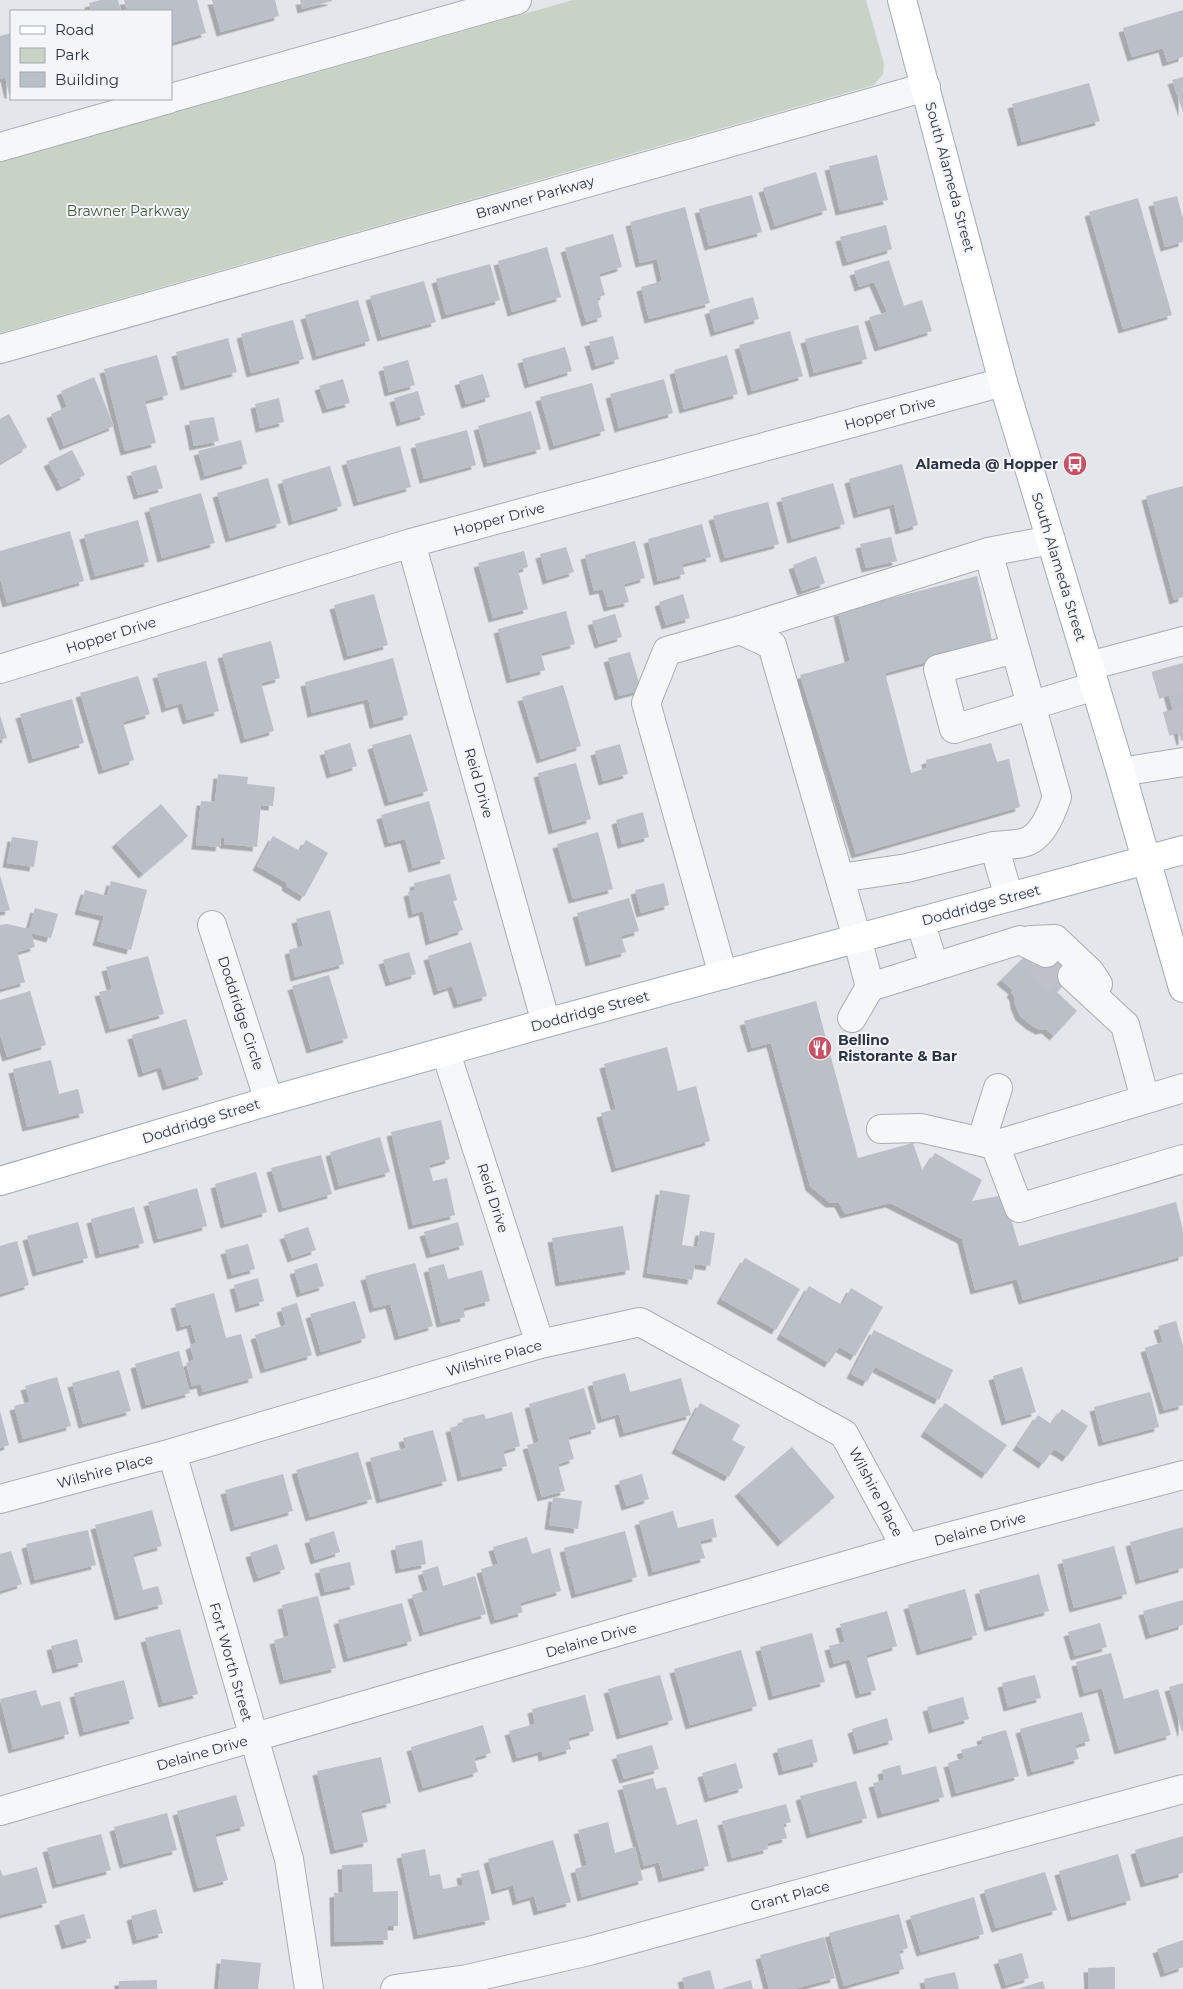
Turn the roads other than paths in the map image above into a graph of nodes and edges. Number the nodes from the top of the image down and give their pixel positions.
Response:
1 (517, 0) edge
2 (902, 0) edge
3 (926, 87) junction
4 (172, 97) edge
5 (163, 100) edge
6 (0, 147) edge
7 (0, 349) edge
8 (1003, 382) junction
9 (1051, 540) junction
10 (412, 543) junction
11 (988, 552) junction
12 (740, 630) junction
13 (1015, 649) junction
14 (1170, 652) edge
15 (0, 669) edge
16 (1092, 676) junction
17 (1031, 705) junction
18 (1183, 762) edge
19 (1121, 772) junction
20 (994, 846) junction
21 (1183, 850) edge
22 (1147, 860) junction
23 (840, 878) junction
24 (1009, 897) junction
25 (920, 921) junction
26 (212, 924) dead end
27 (857, 938) junction
28 (1020, 940) junction
29 (1042, 957) tunnel mouth
30 (934, 966) junction
31 (723, 975) junction
32 (1068, 981) tunnel mouth
33 (870, 987) junction
34 (1183, 988) edge
35 (852, 1018) dead end
36 (546, 1023) junction
37 (1125, 1025) junction
38 (446, 1052) junction
39 (998, 1088) dead end
40 (1183, 1088) edge
41 (1145, 1099) junction
42 (269, 1101) junction
43 (881, 1129) dead end
44 (988, 1143) junction
45 (1183, 1158) edge
46 (0, 1181) edge
47 (540, 1344) junction
48 (172, 1453) junction
49 (1183, 1475) edge
50 (0, 1499) edge
51 (906, 1548) junction
52 (253, 1739) junction
53 (1183, 1789) edge
54 (0, 1811) edge
55 (310, 1989) edge
56 (395, 1989) edge

1 - 4 street
2 - 3 main road, South Alameda Street
3 - 7 street, Brawner Parkway
3 - 8 main road, South Alameda Street
5 - 6 street
8 - 9 main road, South Alameda Street
8 - 10 street, Hopper Drive
9 - 11 street
9 - 16 main road, South Alameda Street
10 - 15 street, Hopper Drive
10 - 36 street, Reid Drive
11 - 12 street
11 - 13 street
12 - 23 street
12 - 31 street
13 - 17 street
13 - 17 street
14 - 16 street
16 - 17 street
16 - 19 main road, South Alameda Street
17 - 20 street
18 - 19 street
19 - 22 main road, South Alameda Street
20 - 23 street
20 - 24 street
21 - 22 main road, Doddridge Street
22 - 24 main road, Doddridge Street
22 - 34 main road, South Alameda Street
23 - 27 street
24 - 25 main road, Doddridge Street
25 - 27 main road, Doddridge Street
25 - 30 street
26 - 42 street, Doddridge Circle
27 - 31 main road, Doddridge Street
27 - 33 street
28 - 29 street
28 - 30 street
28 - 37 street
30 - 33 street
31 - 36 main road, Doddridge Street
32 - 37 street
33 - 35 street
36 - 38 main road, Doddridge Street
37 - 41 street
38 - 42 main road, Doddridge Street
38 - 47 street, Reid Drive
39 - 44 street
40 - 41 street
41 - 44 street
42 - 46 main road, Doddridge Street
43 - 44 street
44 - 45 street
47 - 48 street, Wilshire Place
47 - 51 street, Wilshire Place
48 - 50 street, Wilshire Place
48 - 52 street, Fort Worth Street
49 - 51 street, Delaine Drive
51 - 52 street, Delaine Drive
52 - 54 street, Delaine Drive
52 - 55 street, Fort Worth Street
53 - 56 street, Grant Place

